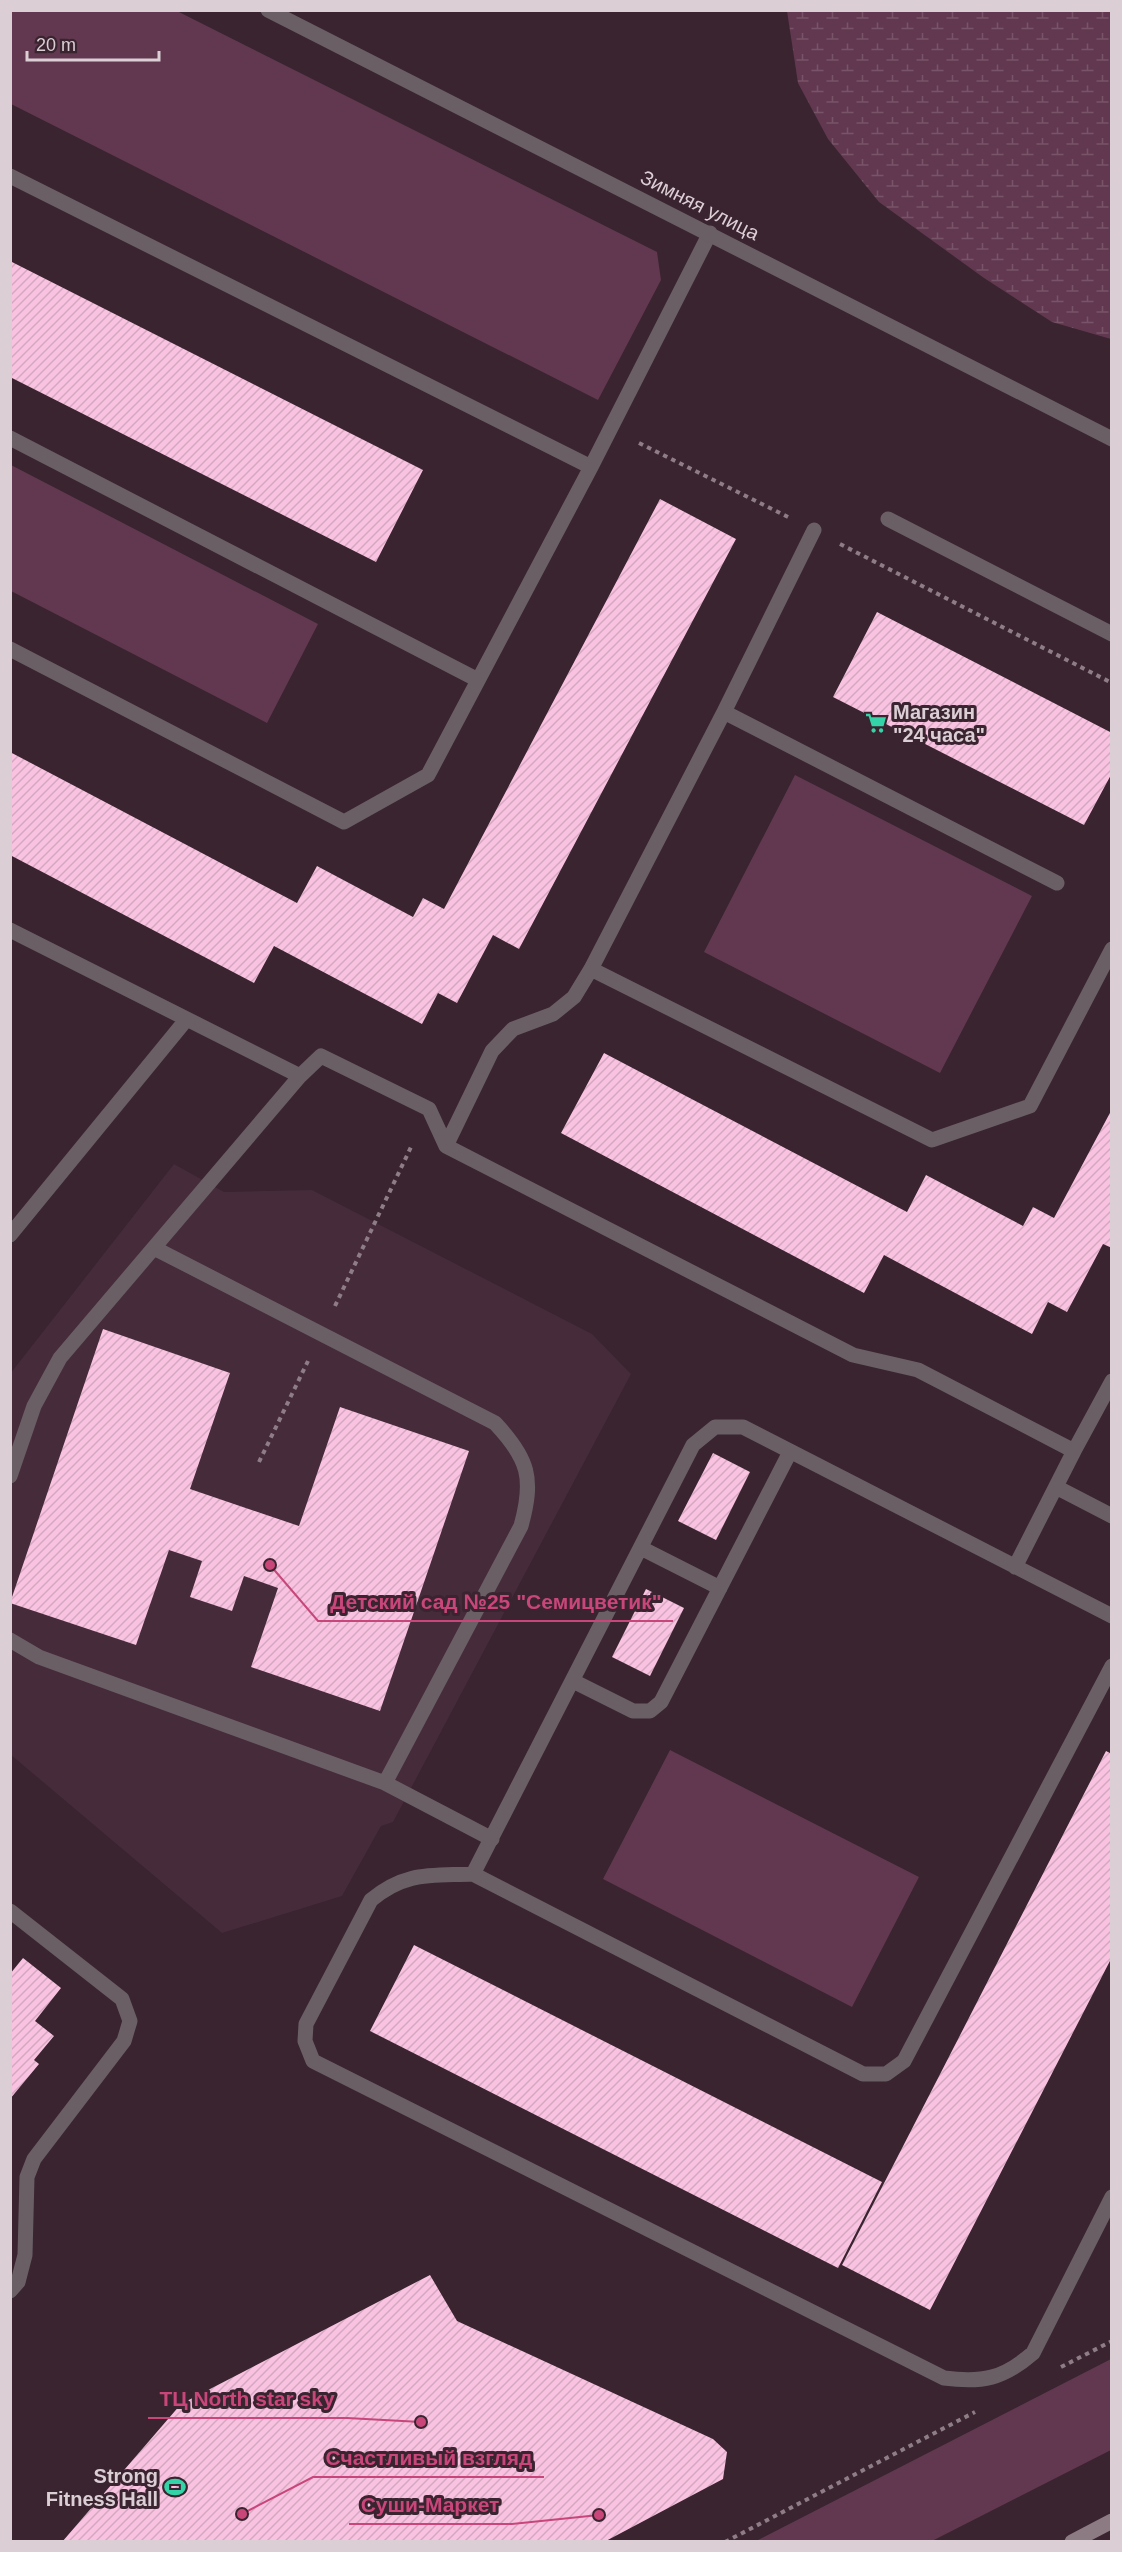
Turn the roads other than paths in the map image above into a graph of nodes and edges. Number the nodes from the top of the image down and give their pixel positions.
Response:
1 (268, 10) edge
2 (10, 176) edge
3 (710, 233) junction
4 (10, 438) edge
5 (1112, 439) edge
6 (591, 467) junction
7 (888, 519) dead end
8 (814, 530) road end
9 (1112, 634) edge
10 (10, 649) edge
11 (478, 680) junction
12 (724, 712) junction
13 (1058, 883) dead end
14 (10, 930) edge
15 (1112, 949) edge
16 (591, 969) junction
17 (186, 1020) junction
18 (300, 1076) junction
19 (446, 1146) junction
20 (10, 1235) edge
21 (154, 1248) junction
22 (1112, 1381) edge
23 (1074, 1451) junction
24 (790, 1452) junction
25 (10, 1476) edge
26 (1056, 1487) junction
27 (1112, 1516) edge
28 (641, 1548) junction
29 (1015, 1567) junction
30 (720, 1588) junction
31 (1112, 1616) edge
32 (10, 1640) edge
33 (1112, 1666) edge
34 (573, 1681) junction
35 (385, 1783) junction
36 (492, 1839) junction
37 (473, 1874) junction
38 (10, 1911) edge
39 (1112, 2198) edge
40 (10, 2291) edge
41 (1112, 2521) edge
42 (1075, 2541) edge

1 - 3 street, Зимняя улица
2 - 6 street
3 - 5 street, Зимняя улица
3 - 6 street
4 - 11 street
6 - 11 street
7 - 9 street
8 - 12 street
10 - 11 street
12 - 13 street
12 - 16 street
14 - 17 street
15 - 16 street
16 - 19 street
17 - 18 street
17 - 20 street
18 - 19 street
18 - 21 street
19 - 23 street
21 - 25 street
21 - 35 street
22 - 23 street
23 - 26 street
24 - 28 street
24 - 29 street
24 - 30 street
26 - 27 street
26 - 29 street
28 - 30 street
28 - 34 street
29 - 31 street
30 - 34 street
32 - 35 street
33 - 37 street
34 - 36 street
35 - 36 street
36 - 37 street
37 - 39 street
38 - 40 street
41 - 42 main road

